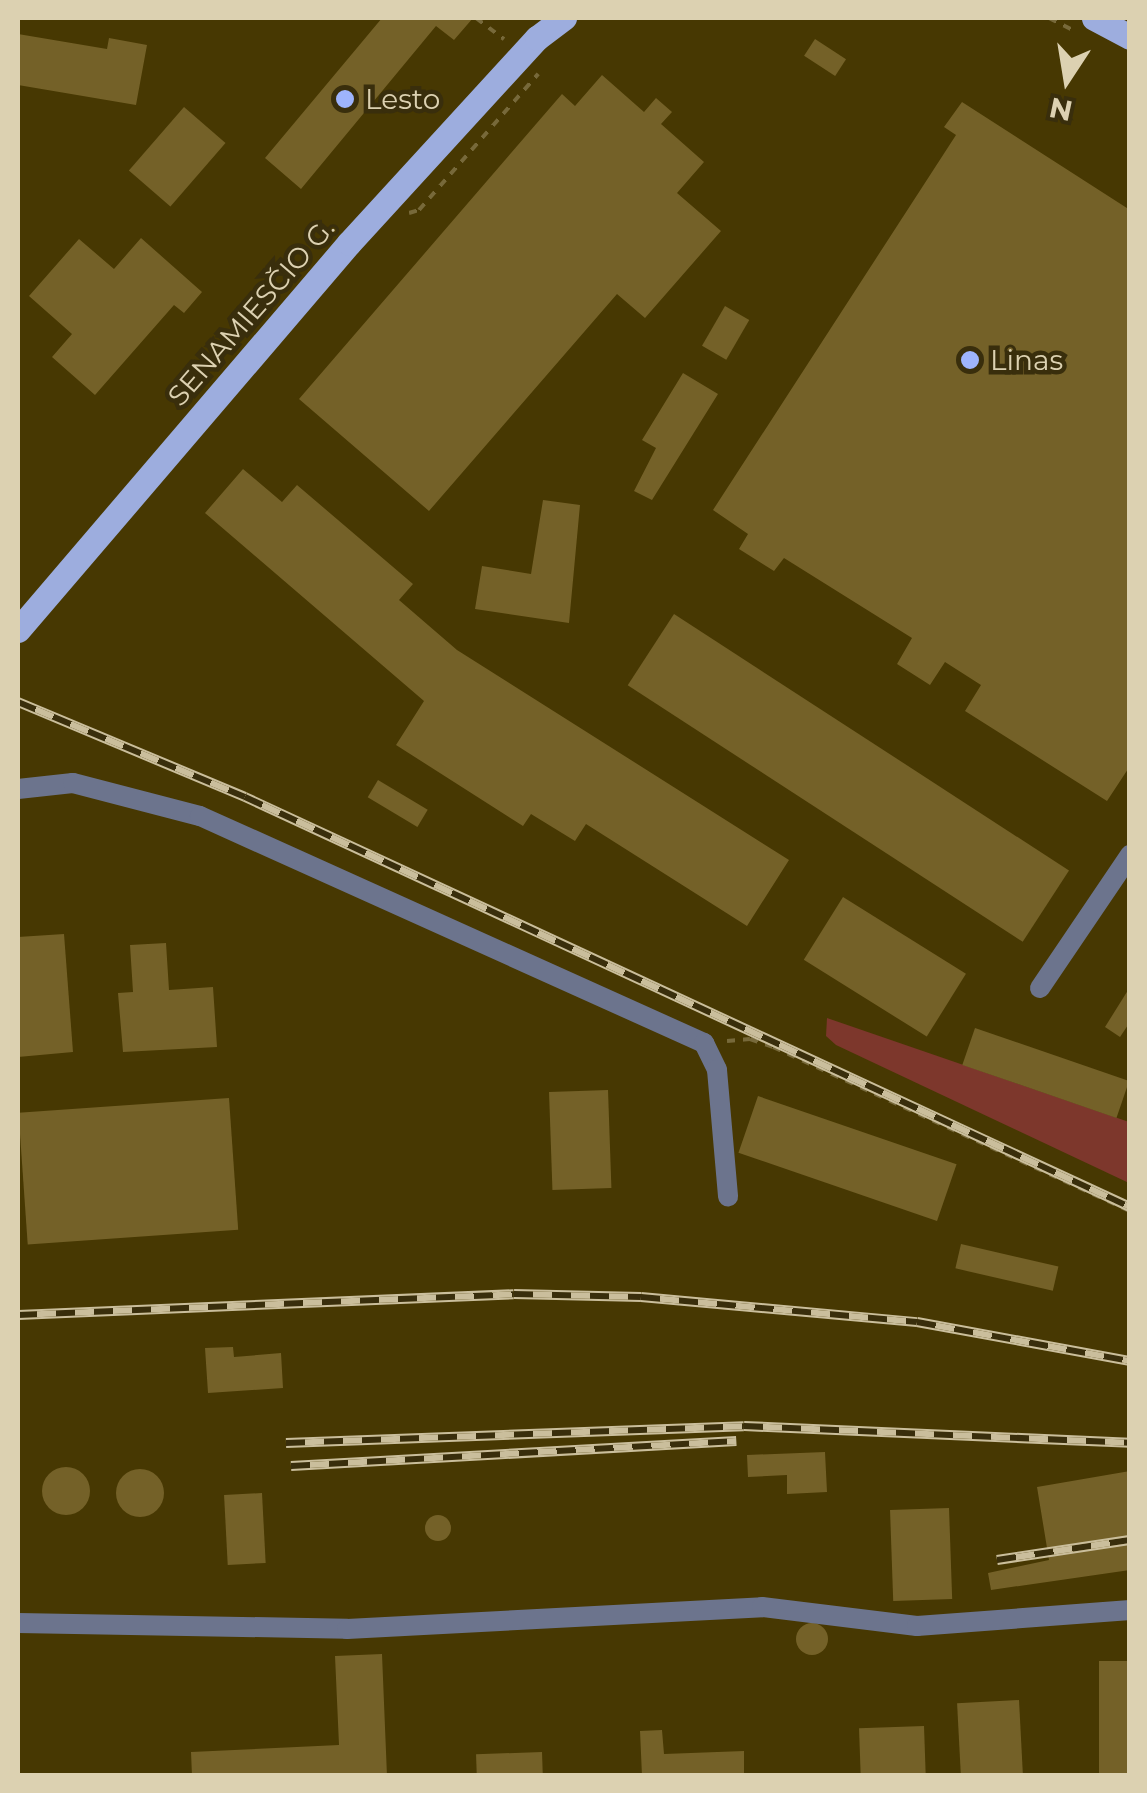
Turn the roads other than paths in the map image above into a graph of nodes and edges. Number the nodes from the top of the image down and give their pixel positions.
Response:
1 (564, 18) edge
2 (1094, 18) edge
3 (542, 28) edge
4 (1130, 37) edge
5 (18, 630) edge
6 (18, 789) edge
7 (1130, 855) edge
8 (1040, 988) dead end
9 (728, 1197) dead end
10 (1130, 1610) edge
11 (18, 1623) edge

1 - 3 main road, SENAMIESČIO G.
2 - 4 main road
3 - 5 main road, SENAMIESČIO G.
6 - 9 street
7 - 8 street
10 - 11 street

